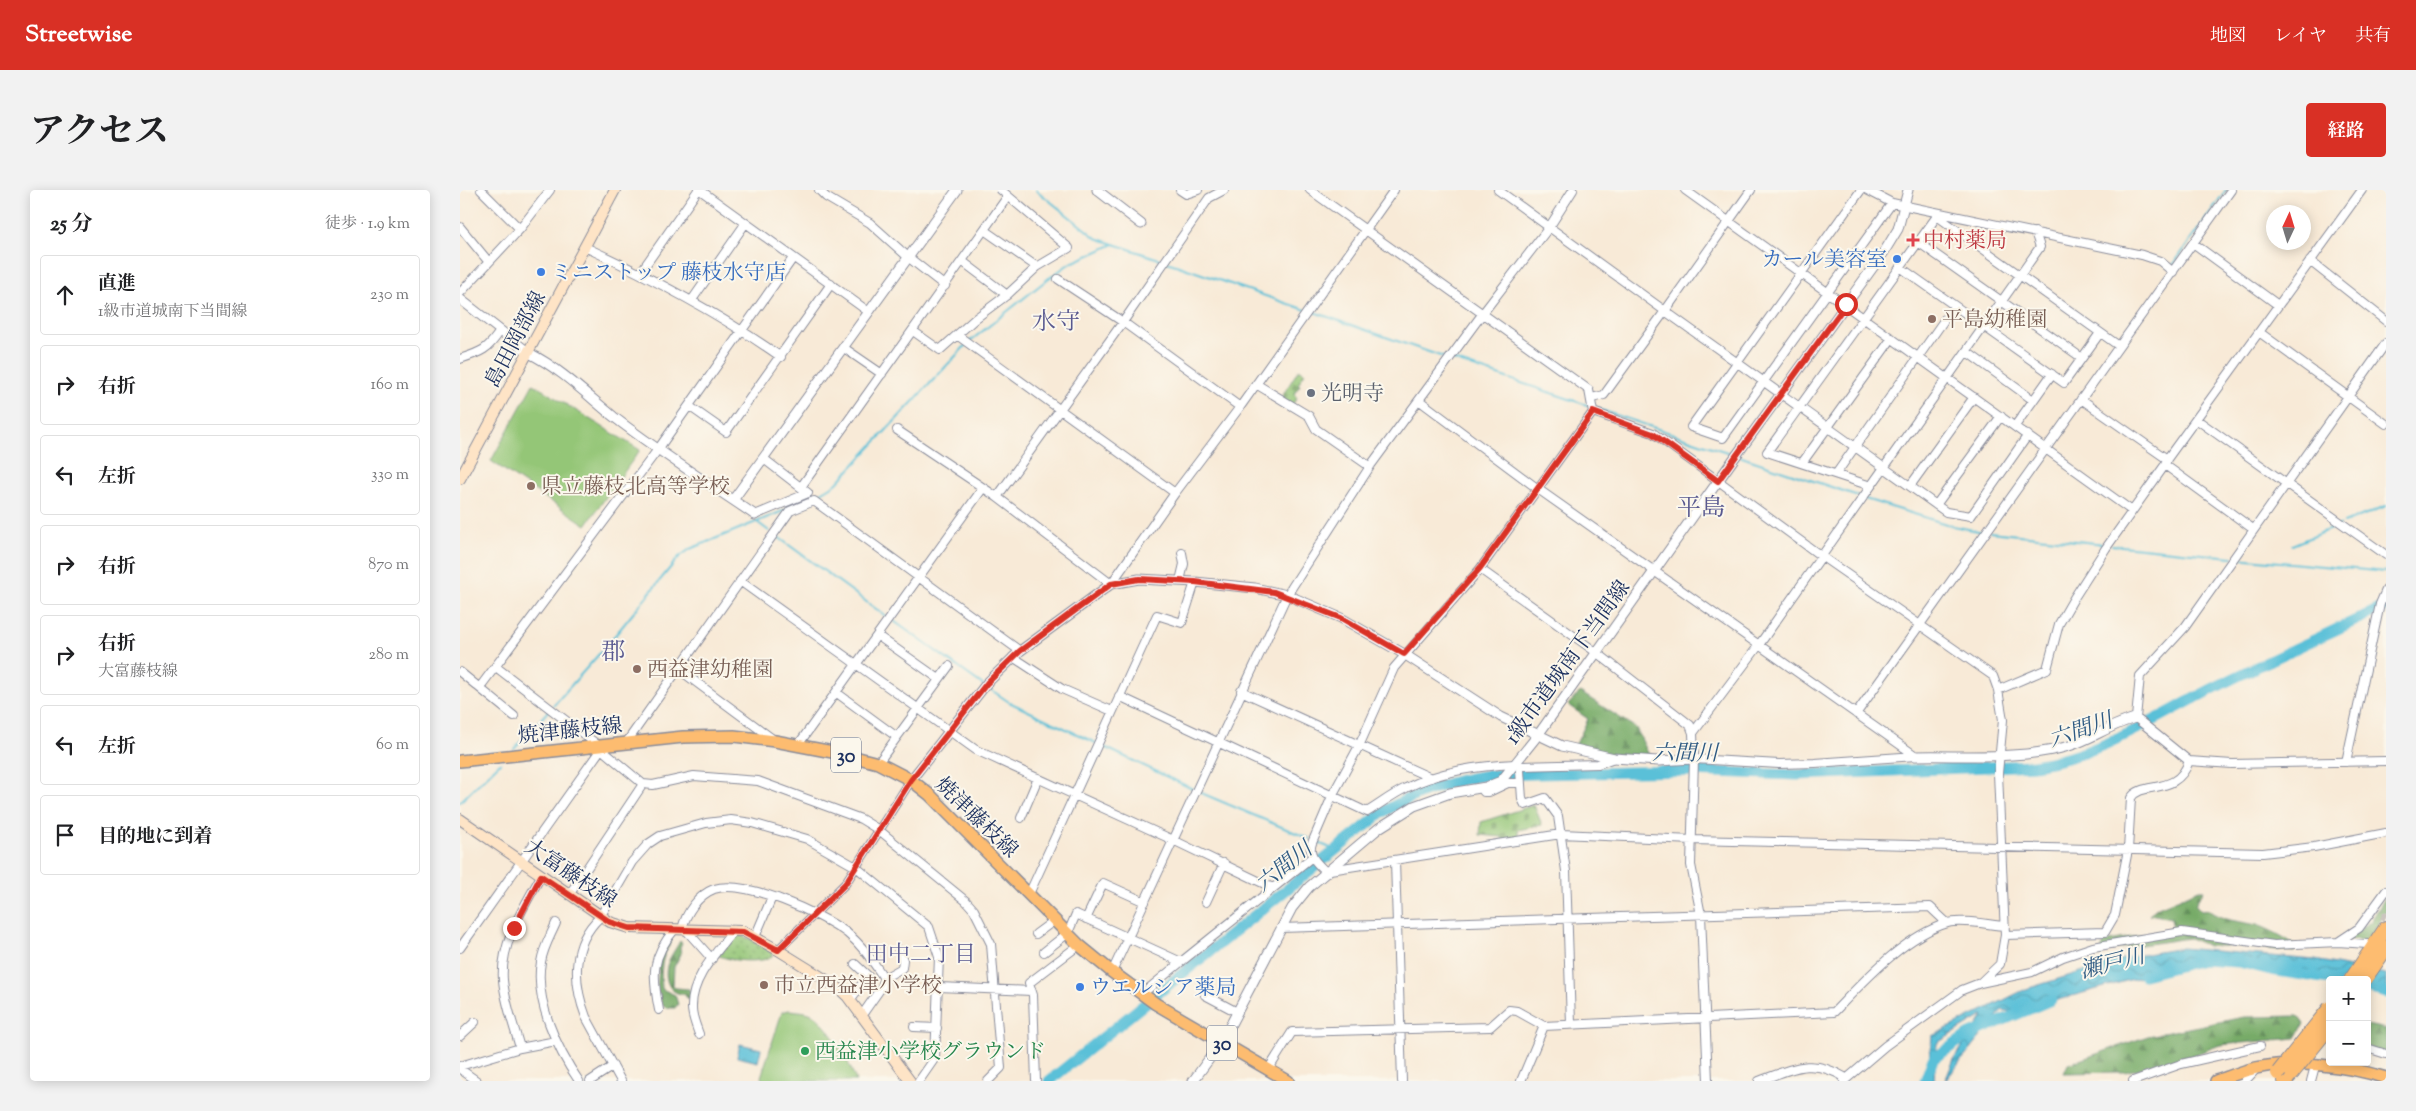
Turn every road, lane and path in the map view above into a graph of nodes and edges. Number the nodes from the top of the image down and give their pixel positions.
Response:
1 (481, 190) edge
2 (550, 190) edge
3 (615, 190) edge
4 (699, 190) edge
5 (819, 190) edge
6 (957, 190) edge
7 (1001, 190) edge
8 (1097, 190) edge
9 (1180, 190) edge
10 (1198, 190) edge
11 (1224, 190) edge
12 (1310, 190) edge
13 (1394, 190) edge
14 (1498, 190) edge
15 (1573, 190) edge
16 (1685, 190) edge
17 (1751, 190) edge
18 (1860, 190) edge
19 (1908, 190) edge
20 (2230, 190) edge
21 (2362, 190) edge
22 (1870, 191) edge
23 (1008, 196) junction
24 (1892, 203) junction
25 (1904, 206) junction
26 (1937, 215) junction
27 (1729, 221) junction
28 (745, 224) junction
29 (1141, 224) dead end
30 (1550, 226) junction
31 (460, 227) edge
32 (520, 228) junction
33 (1366, 229) junction
34 (984, 230) junction
35 (2035, 232) junction
36 (1918, 242) junction
37 (2194, 243) junction
38 (585, 247) junction
39 (908, 257) junction
40 (793, 258) junction
41 (488, 261) junction
42 (962, 261) junction
43 (2310, 261) junction
44 (1037, 267) junction
45 (1900, 267) junction
46 (2173, 272) junction
47 (640, 273) junction
48 (1802, 273) junction
49 (2021, 275) junction
50 (1058, 279) dead end
51 (831, 284) junction
52 (945, 286) junction
53 (1828, 292) junction
54 (460, 293) edge
55 (1007, 295) junction
56 (460, 299) edge
57 (692, 300) junction
58 (2003, 301) junction
59 (1846, 304) junction
60 (2278, 305) junction
61 (1954, 306) junction
62 (1665, 311) junction
63 (869, 312) junction
64 (1483, 313) junction
65 (1864, 317) junction
66 (2386, 321) edge
67 (1123, 322) junction
68 (1985, 327) junction
69 (743, 330) junction
70 (500, 331) junction
71 (913, 331) junction
72 (2100, 332) junction
73 (2259, 332) junction
74 (957, 335) junction
75 (1892, 338) junction
76 (2386, 343) edge
77 (2119, 346) junction
78 (844, 348) junction
79 (1967, 352) junction
80 (529, 353) junction
81 (1919, 356) junction
82 (781, 357) junction
83 (2082, 358) junction
84 (460, 359) edge
85 (1737, 364) junction
86 (882, 374) junction
87 (2052, 374) junction
88 (1949, 378) junction
89 (1763, 383) junction
90 (1256, 384) junction
91 (1780, 395) junction
92 (1974, 396) junction
93 (2348, 396) junction
94 (1592, 398) junction
95 (2081, 399) junction
96 (2033, 400) junction
97 (1420, 401) junction
98 (689, 406) junction
99 (1240, 407) junction
100 (1798, 408) junction
101 (1060, 409) junction
102 (1593, 412) junction
103 (2001, 416) junction
104 (2196, 419) junction
105 (2386, 424) edge
106 (2015, 426) junction
107 (1827, 429) junction
108 (897, 430) dead end
109 (2028, 434) junction
110 (659, 448) junction
111 (1854, 448) junction
112 (2046, 448) junction
113 (764, 459) junction
114 (2166, 462) junction
115 (1802, 463) junction
116 (1371, 465) junction
117 (1884, 469) junction
118 (1836, 474) junction
119 (460, 480) edge
120 (1718, 481) junction
121 (2286, 482) junction
122 (1871, 486) junction
123 (1910, 486) junction
124 (801, 487) junction
125 (983, 488) junction
126 (1538, 489) junction
127 (1175, 493) junction
128 (996, 497) junction
129 (733, 500) junction
130 (784, 503) junction
131 (1936, 505) junction
132 (790, 511) junction
133 (2132, 511) junction
134 (755, 515) joint
135 (2254, 529) junction
136 (1182, 553) dead end
137 (2386, 555) edge
138 (1821, 556) junction
139 (1480, 568) junction
140 (1655, 570) junction
141 (919, 578) junction
142 (740, 580) junction
143 (1180, 581) junction
144 (1195, 582) junction
145 (1111, 584) junction
146 (2386, 590) edge
147 (1287, 595) junction
148 (1920, 624) junction
149 (878, 636) junction
150 (1759, 645) junction
151 (1596, 652) junction
152 (1016, 654) junction
153 (1404, 654) junction
154 (858, 666) junction
155 (949, 666) dead end
156 (496, 667) junction
157 (677, 668) junction
158 (460, 672) edge
159 (939, 679) junction
160 (480, 687) junction
161 (1998, 690) junction
162 (1241, 691) junction
163 (837, 693) junction
164 (1119, 696) junction
165 (918, 709) junction
166 (1112, 711) junction
167 (1856, 714) junction
168 (514, 716) dead end
169 (2138, 719) junction
170 (949, 731) junction
171 (1693, 733) junction
172 (1538, 735) junction
173 (898, 737) junction
174 (775, 741) junction
175 (1217, 741) junction
176 (626, 743) junction
177 (798, 745) junction
178 (1359, 746) junction
179 (600, 748) junction
180 (1916, 756) junction
181 (1999, 757) junction
182 (1614, 758) junction
183 (460, 761) edge
184 (1694, 761) junction
185 (2188, 761) junction
186 (2346, 762) junction
187 (2386, 762) edge
188 (878, 763) junction
189 (1517, 772) junction
190 (1038, 778) junction
191 (1431, 778) junction
192 (911, 780) junction
193 (643, 784) junction
194 (1481, 788) junction
195 (1074, 794) junction
196 (1333, 794) junction
197 (1021, 818) dead end
198 (460, 819) edge
199 (879, 830) junction
200 (2386, 833) edge
201 (1561, 834) junction
202 (1174, 840) junction
203 (1692, 840) junction
204 (2001, 848) junction
205 (2128, 850) junction
206 (1313, 859) junction
207 (1395, 861) junction
208 (522, 863) junction
209 (1224, 863) junction
210 (856, 867) junction
211 (1326, 870) junction
212 (541, 876) junction
213 (1273, 888) junction
214 (2386, 891) edge
215 (1029, 894) junction
216 (569, 895) junction
217 (772, 897) junction
218 (1145, 902) junction
219 (1206, 902) dead end
220 (2374, 909) junction
221 (815, 914) junction
222 (1701, 915) junction
223 (600, 917) junction
224 (1086, 919) junction
225 (1055, 920) junction
226 (1567, 920) junction
227 (2384, 922) edge
228 (556, 923) dead end
229 (1947, 923) junction
230 (1398, 925) junction
231 (2005, 926) junction
232 (1281, 928) junction
233 (681, 929) junction
234 (734, 930) junction
235 (2105, 932) junction
236 (1068, 933) junction
237 (1036, 934) dead end
238 (2005, 935) junction
239 (755, 937) junction
240 (1128, 938) junction
241 (2338, 942) junction
242 (2377, 944) edge
243 (1079, 945) junction
244 (461, 946) edge
245 (2093, 947) junction
246 (778, 950) junction
247 (898, 950) dead end
248 (1044, 952) dead end
249 (712, 959) junction
250 (1181, 962) junction
251 (855, 964) dead end
252 (1112, 972) junction
253 (2354, 976) edge
254 (2365, 976) edge
255 (884, 978) junction
256 (1980, 983) junction
257 (939, 987) junction
258 (994, 990) junction
259 (1031, 991) junction
260 (1143, 995) junction
261 (1205, 995) dead end
262 (850, 1000) junction
263 (659, 1010) dead end
264 (1237, 1012) junction
265 (2326, 1013) edge
266 (862, 1015) junction
267 (1705, 1019) junction
268 (474, 1022) dead end
269 (1570, 1024) junction
270 (1544, 1026) junction
271 (914, 1027) dead end
272 (937, 1028) junction
273 (1400, 1030) junction
274 (2326, 1031) edge
275 (698, 1034) dead end
276 (460, 1036) edge
277 (556, 1041) junction
278 (1221, 1042) junction
279 (2260, 1046) dead end
280 (520, 1048) junction
281 (2371, 1049) edge
282 (2386, 1054) edge
283 (613, 1066) junction
284 (2315, 1066) junction
285 (460, 1068) edge
286 (2256, 1068) junction
287 (1268, 1070) junction
288 (2386, 1078) edge
289 (1845, 1080) edge
290 (477, 1081) edge
291 (579, 1081) edge
292 (590, 1081) edge
293 (622, 1081) edge
294 (910, 1081) edge
295 (919, 1081) edge
296 (988, 1081) edge
297 (1036, 1081) edge
298 (1193, 1081) edge
299 (1288, 1081) edge
300 (1402, 1081) edge
301 (1521, 1081) edge
302 (1708, 1081) edge
303 (1759, 1081) edge
304 (2134, 1081) edge
305 (2216, 1081) edge
306 (2245, 1081) edge
307 (2272, 1081) edge
308 (2285, 1081) edge
309 (2312, 1081) edge

1 - 32 street
2 - 32 street
3 - 38 main road, 島田岡部線
4 - 28 street
4 - 47 street
5 - 39 street
6 - 39 street
7 - 23 street
8 - 29 street
9 - 10 street
11 - 67 street
12 - 33 street
13 - 33 street
14 - 30 street
15 - 30 street
16 - 27 street
17 - 27 street
18 - 48 street
19 - 25 street, 1級市道城南下当間線
20 - 37 street
21 - 43 street
22 - 24 street
23 - 34 street
23 - 44 street
24 - 25 street
24 - 53 street
25 - 26 street
25 - 59 street, 1級市道城南下当間線
26 - 35 street
26 - 36 street
26 - 49 street
27 - 48 street
27 - 62 street
28 - 40 street
28 - 57 street
30 - 62 street
30 - 64 street
31 - 41 street
32 - 41 street
33 - 64 street
33 - 90 street
34 - 42 street
34 - 44 street
35 - 46 street
35 - 49 street
36 - 45 street
36 - 58 street
37 - 46 street
37 - 60 street
38 - 47 street
38 - 80 main road, 島田岡部線
39 - 52 street
39 - 63 street
40 - 51 street
40 - 69 street
41 - 54 street
42 - 52 street
42 - 55 street
43 - 60 street
43 - 66 street
44 - 55 street
45 - 61 street
45 - 65 street
46 - 77 street
47 - 57 street
48 - 53 street
48 - 85 street
49 - 58 street
49 - 72 street
50 - 67 street
51 - 63 street
51 - 82 street
52 - 71 street
53 - 59 street
53 - 89 street
55 - 74 street
56 - 70 street
57 - 69 street
58 - 68 street
58 - 83 street
59 - 65 street
59 - 91 street, 1級市道城南下当間線
60 - 73 street
61 - 68 street
61 - 81 street
62 - 85 street
62 - 94 street
63 - 78 street
64 - 94 street
64 - 97 street
65 - 75 street
65 - 100 street
67 - 99 street
67 - 101 street
68 - 79 street
68 - 87 street
69 - 82 street
69 - 98 street
70 - 80 street
70 - 84 street
71 - 74 street
71 - 86 street
72 - 77 street
72 - 83 street
73 - 93 street
73 - 104 street
74 - 101 street
75 - 81 street
75 - 107 street
76 - 93 street
77 - 95 street
78 - 86 street
78 - 113 street
79 - 88 street
79 - 96 street
80 - 110 street
80 - 119 main road, 島田岡部線
81 - 88 street
81 - 111 street
82 - 98 street
83 - 87 street
85 - 89 street
85 - 89 street
86 - 124 street
87 - 96 street
88 - 92 street
88 - 117 street
89 - 91 street
90 - 99 street
90 - 116 street
91 - 100 street
91 - 120 street, 1級市道城南下当間線
92 - 103 street
92 - 123 street
93 - 105 street
93 - 121 street
94 - 102 street
95 - 112 street
95 - 114 street
96 - 106 street
97 - 116 street
97 - 126 street
98 - 110 street
99 - 127 street
100 - 107 street
100 - 115 street
101 - 127 street
101 - 128 street
102 - 120 street
102 - 126 street
103 - 106 street
103 - 131 street
104 - 114 street
104 - 121 street
106 - 109 street
107 - 111 street
107 - 115 street
108 - 125 street
109 - 112 street
109 - 131 street
110 - 129 street
110 - 156 street
111 - 117 street
111 - 118 street
112 - 133 street
112 - 148 street
113 - 124 street
113 - 129 street
114 - 133 street
114 - 135 street
115 - 118 street
116 - 147 street
117 - 122 street
117 - 123 street
118 - 122 street
120 - 138 street
120 - 140 street, 1級市道城南下当間線
121 - 135 street
121 - 137 street
122 - 138 street
123 - 131 street
124 - 130 street
125 - 128 street
125 - 141 street
126 - 139 street
126 - 140 street
127 - 145 street
128 - 145 street
129 - 134 street
130 - 132 street
130 - 134 street
132 - 141 street
132 - 142 street
133 - 161 street
135 - 169 street
136 - 143 street
138 - 148 street
138 - 150 street
139 - 151 street
139 - 153 street
140 - 150 street
140 - 151 street, 1級市道城南下当間線
141 - 149 street
141 - 152 street
142 - 154 street
142 - 157 street
143 - 144 street
143 - 145 street
144 - 147 street
144 - 164 street
145 - 152 street
146 - 186 street
147 - 153 street
147 - 162 street
148 - 161 street
148 - 167 street
149 - 154 street
149 - 159 street
150 - 167 street
150 - 171 street
151 - 171 street
151 - 172 street, 1級市道城南下当間線
152 - 166 street
152 - 170 street
153 - 172 street
153 - 178 street
154 - 163 street
154 - 165 street
155 - 159 street
156 - 160 street
156 - 179 street
157 - 174 street
157 - 176 street
158 - 160 street
159 - 165 street
160 - 168 street
161 - 181 street
162 - 175 street
162 - 178 street
163 - 173 street
163 - 177 street
164 - 166 street
164 - 175 street
165 - 170 street
165 - 173 street
166 - 195 street
167 - 180 street
169 - 181 street
169 - 185 street
170 - 190 street
170 - 192 street
171 - 184 street
172 - 182 street
172 - 189 street, 1級市道城南下当間線
173 - 188 street
174 - 176 main road, 焼津藤枝線 / 30
174 - 177 main road, 焼津藤枝線 / 30
175 - 196 street
175 - 202 street
176 - 179 main road, 焼津藤枝線 / 30
177 - 188 main road, 焼津藤枝線 / 30
178 - 191 street
178 - 196 street
179 - 183 main road, 焼津藤枝線 / 30
179 - 193 street
179 - 208 street
180 - 181 street
180 - 184 street
181 - 204 street
182 - 184 street
182 - 189 street
184 - 203 street
185 - 186 street
185 - 205 street
186 - 187 street
188 - 192 main road, 焼津藤枝線 / 30
189 - 191 street
189 - 194 street, 1級市道城南下当間線
189 - 194 street
189 - 201 street
190 - 195 street
190 - 197 street
191 - 196 street
192 - 199 street
192 - 215 main road, 焼津藤枝線 / 30
193 - 199 street
193 - 216 street
194 - 211 street, 1級市道城南下当間線
195 - 202 street
195 - 215 street
196 - 206 street
198 - 208 main road, 大富藤枝線
199 - 210 street
199 - 258 street
200 - 205 street
201 - 203 street
201 - 207 street
201 - 226 street
202 - 209 street
202 - 218 street
203 - 204 street
203 - 222 street
204 - 205 street
204 - 231 street
205 - 235 street
206 - 211 street
206 - 213 street
207 - 211 street
207 - 230 street
208 - 212 main road, 大富藤枝線
208 - 244 street
209 - 213 street
209 - 219 street
210 - 221 street
210 - 223 street
210 - 257 street
211 - 232 street, 1級市道城南下当間線
212 - 216 main road, 大富藤枝線
212 - 280 street
213 - 250 street
214 - 220 street
215 - 225 main road, 焼津藤枝線 / 30
216 - 223 main road, 大富藤枝線
217 - 221 street
217 - 233 street
217 - 239 street
218 - 224 street
218 - 240 street
220 - 227 street
220 - 241 street
221 - 246 street
221 - 255 street
222 - 226 street
222 - 229 street
222 - 267 street
223 - 233 main road, 大富藤枝線
223 - 283 street
224 - 236 street
224 - 240 street
225 - 236 main road, 焼津藤枝線 / 30
225 - 237 street
226 - 230 street
226 - 269 street
227 - 242 highway
228 - 277 street
229 - 231 street
229 - 267 street
230 - 232 street
230 - 273 street
231 - 238 street
232 - 264 street, 1級市道城南下当間線
233 - 234 main road, 大富藤枝線
233 - 249 street
233 - 263 street
234 - 239 main road, 大富藤枝線
234 - 249 street
235 - 238 street
235 - 245 street
236 - 243 main road, 焼津藤枝線 / 30
236 - 248 street
238 - 256 street
239 - 246 main road, 大富藤枝線
240 - 250 street
240 - 252 street
241 - 242 street
241 - 245 street
242 - 253 highway
242 - 254 highway
243 - 252 main road, 焼津藤枝線 / 30
243 - 259 street
245 - 256 street
246 - 262 main road, 大富藤枝線
247 - 255 street
249 - 275 street
250 - 260 street
251 - 262 street
252 - 260 main road, 焼津藤枝線 / 30
255 - 266 street
256 - 289 street
257 - 258 street
257 - 272 street
258 - 259 street
258 - 296 street
259 - 297 street
260 - 278 main road, 焼津藤枝線 / 30
261 - 264 street
262 - 266 main road, 大富藤枝線
264 - 278 street, 1級市道城南下当間線
265 - 307 highway, bridge
266 - 294 main road, 大富藤枝線
267 - 269 street
267 - 302 street
268 - 276 street
269 - 270 street
270 - 273 street
270 - 301 street
271 - 272 street
272 - 295 street
273 - 287 street
273 - 300 street
274 - 308 highway, bridge
277 - 280 street
277 - 291 street
278 - 287 main road, 焼津藤枝線 / 30
278 - 298 street, 1級市道城南下当間線
279 - 304 street
280 - 285 street
281 - 282 street
283 - 292 street
283 - 293 street
284 - 286 main road
284 - 288 main road
284 - 309 street
285 - 290 street
286 - 305 main road
286 - 306 street
287 - 299 main road, 焼津藤枝線 / 30
289 - 303 street

